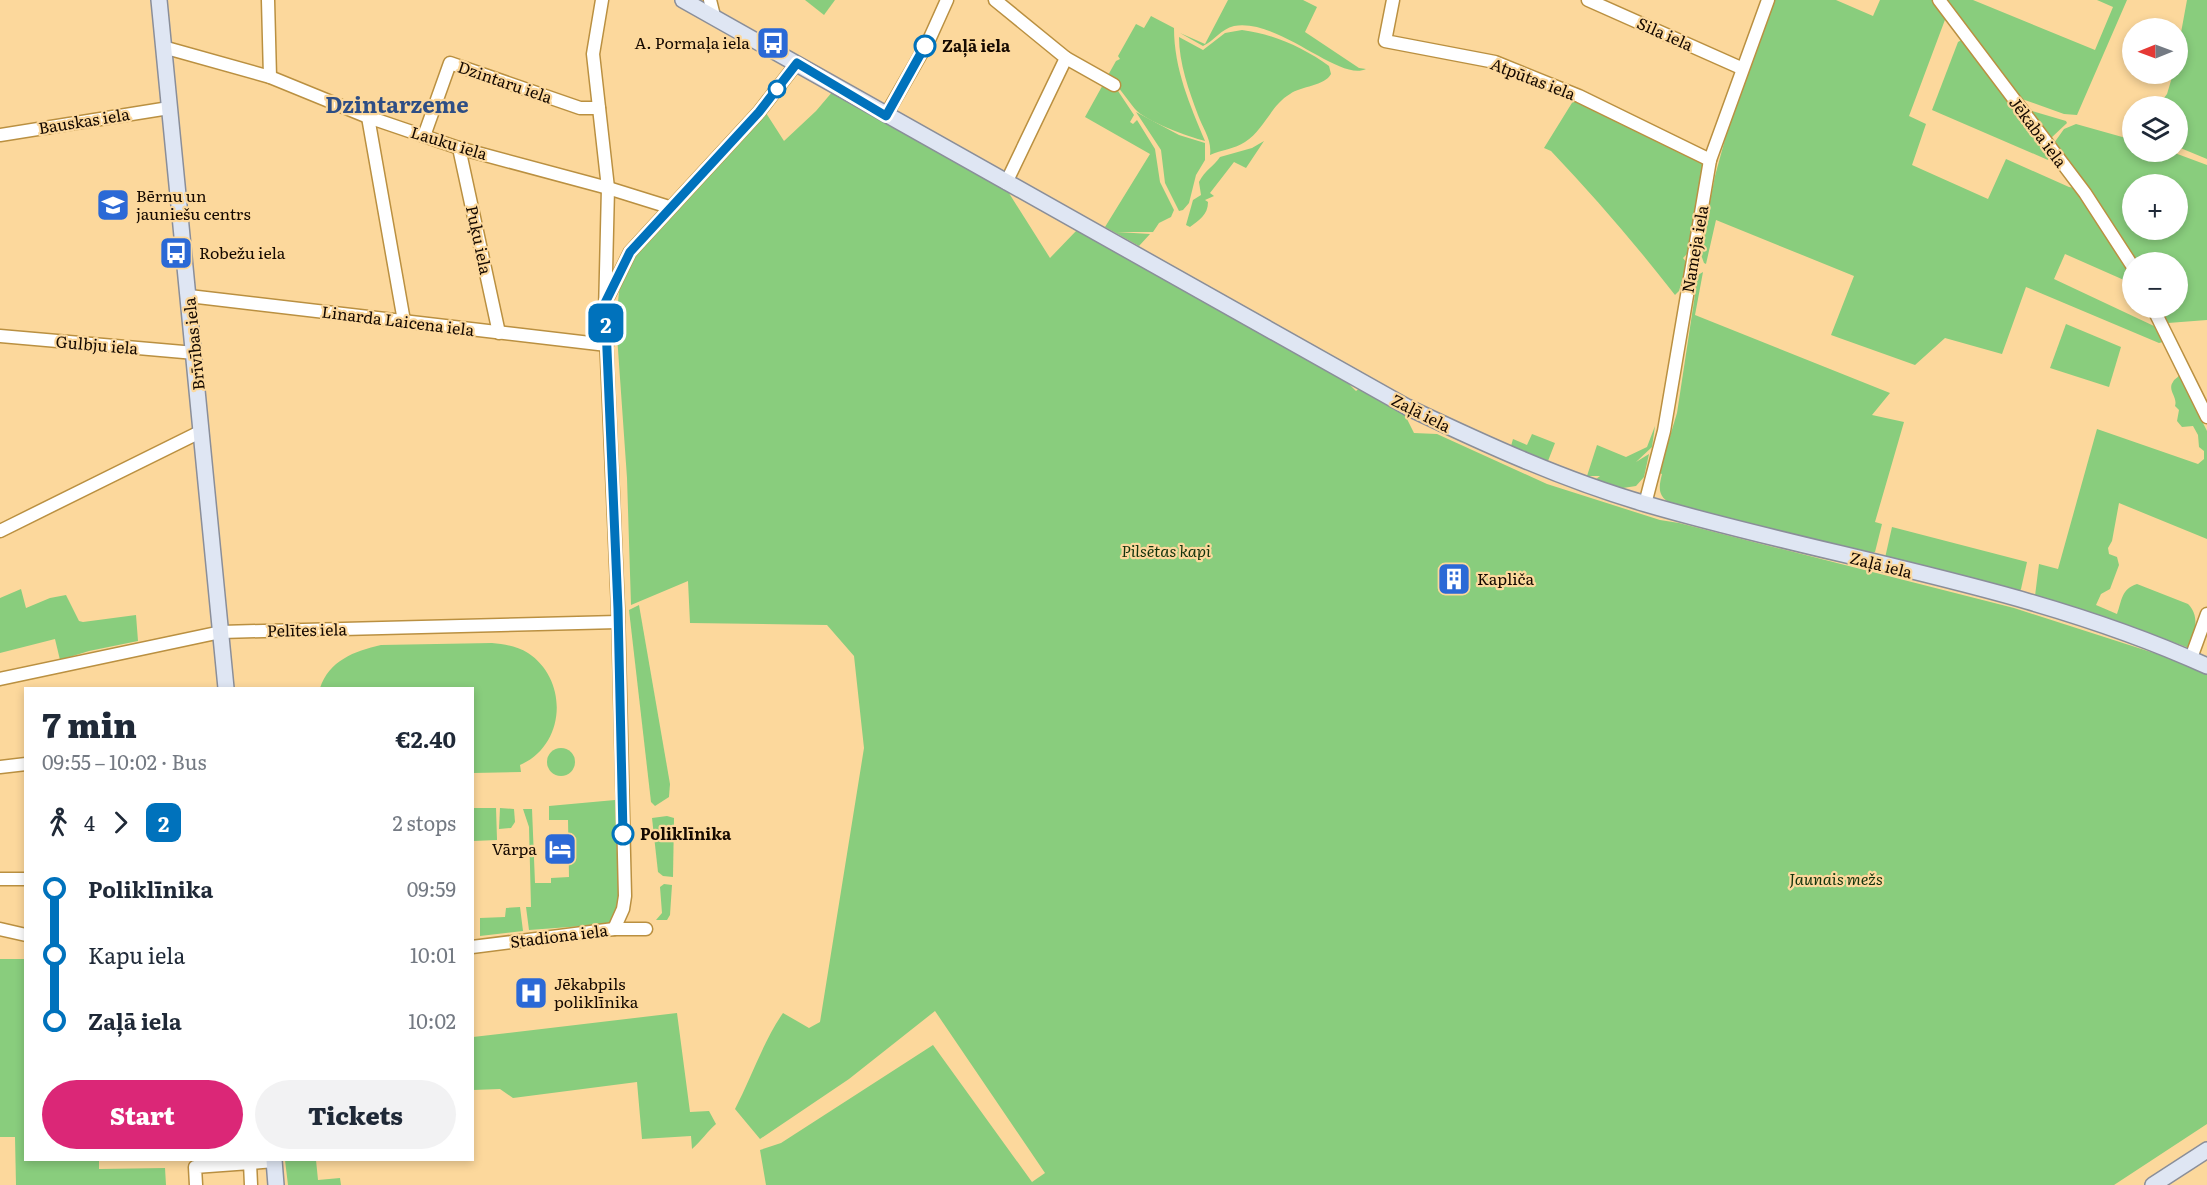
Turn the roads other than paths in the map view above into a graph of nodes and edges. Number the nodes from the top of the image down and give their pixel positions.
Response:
1 (159, 0) edge
2 (268, 0) edge
3 (602, 0) edge
4 (683, 0) edge
5 (710, 0) edge
6 (947, 0) edge
7 (995, 0) edge
8 (1393, 0) edge
9 (1588, 0) edge
10 (1768, 0) edge
11 (1939, 0) edge
12 (714, 16) junction
13 (163, 47) junction
14 (1066, 58) junction
15 (797, 63) junction
16 (1741, 68) junction
17 (270, 77) junction
18 (1114, 85) dead end
19 (169, 108) junction
20 (599, 108) junction
21 (886, 116) junction
22 (368, 117) junction
23 (0, 135) edge
24 (424, 136) junction
25 (459, 148) junction
26 (1710, 159) junction
27 (1006, 183) junction
28 (609, 188) junction
29 (669, 207) junction
30 (2123, 252) edge
31 (189, 296) junction
32 (605, 303) junction
33 (2158, 318) edge
34 (404, 321) junction
35 (499, 333) junction
36 (0, 336) edge
37 (607, 345) junction
38 (195, 353) junction
39 (2207, 417) edge
40 (202, 431) junction
41 (1645, 504) junction
42 (0, 531) edge
43 (2207, 614) edge
44 (618, 622) junction
45 (221, 632) junction
46 (2191, 658) junction
47 (2207, 666) edge
48 (0, 679) edge
49 (226, 687) edge
50 (24, 764) edge
51 (0, 767) edge
52 (0, 879) edge
53 (24, 879) edge
54 (0, 929) edge
55 (614, 929) junction
56 (645, 929) dead end
57 (24, 935) edge
58 (474, 947) edge
59 (2207, 1150) edge
60 (266, 1161) edge
61 (274, 1161) edge
62 (250, 1163) junction
63 (196, 1185) edge
64 (251, 1185) edge
65 (276, 1185) edge
66 (2153, 1185) edge

1 - 13 main road, Brīvības iela
2 - 17 street
3 - 20 street
4 - 12 main road, Zaļā iela
5 - 12 street
6 - 21 street
7 - 14 street
8 - 26 street, Atpūtas iela
9 - 16 street, Sila iela
10 - 16 street, Nameja iela
11 - 30 street, Jēkaba iela
12 - 15 main road, Zaļā iela
13 - 17 street, Lauku iela
13 - 19 main road, Brīvības iela
14 - 18 street
14 - 27 street
15 - 21 main road, Zaļā iela
15 - 29 street
16 - 26 street, Nameja iela
17 - 22 street, Lauku iela
19 - 23 street, Bauskas iela
19 - 31 main road, Brīvības iela
20 - 24 street, Dzintaru iela
20 - 28 street
21 - 27 main road, Zaļā iela
22 - 24 street, Lauku iela
22 - 34 street
24 - 25 street, Lauku iela
25 - 28 street, Lauku iela
25 - 35 street, Puķu iela
26 - 41 street, Nameja iela
27 - 41 main road, Zaļā iela
28 - 29 street, Lauku iela
28 - 32 street
29 - 32 street
31 - 34 street, Linarda Laicena iela
31 - 38 main road, Brīvības iela
32 - 37 street
33 - 39 street
34 - 35 street, Linarda Laicena iela
35 - 37 street, Linarda Laicena iela
36 - 38 street, Gulbju iela
37 - 44 street
38 - 40 main road, Brīvības iela
40 - 42 street
40 - 45 main road, Brīvības iela
41 - 46 main road, Zaļā iela
43 - 46 street
44 - 45 street, Pelītes iela
44 - 55 street
45 - 48 street, Pelītes iela
45 - 49 main road, Brīvības iela
46 - 47 main road, Zaļā iela
50 - 51 street
52 - 53 street
54 - 57 street
55 - 56 street, Stadiona iela
55 - 58 street, Stadiona iela
59 - 66 main road
60 - 62 street
61 - 65 main road
62 - 63 street
62 - 64 street

